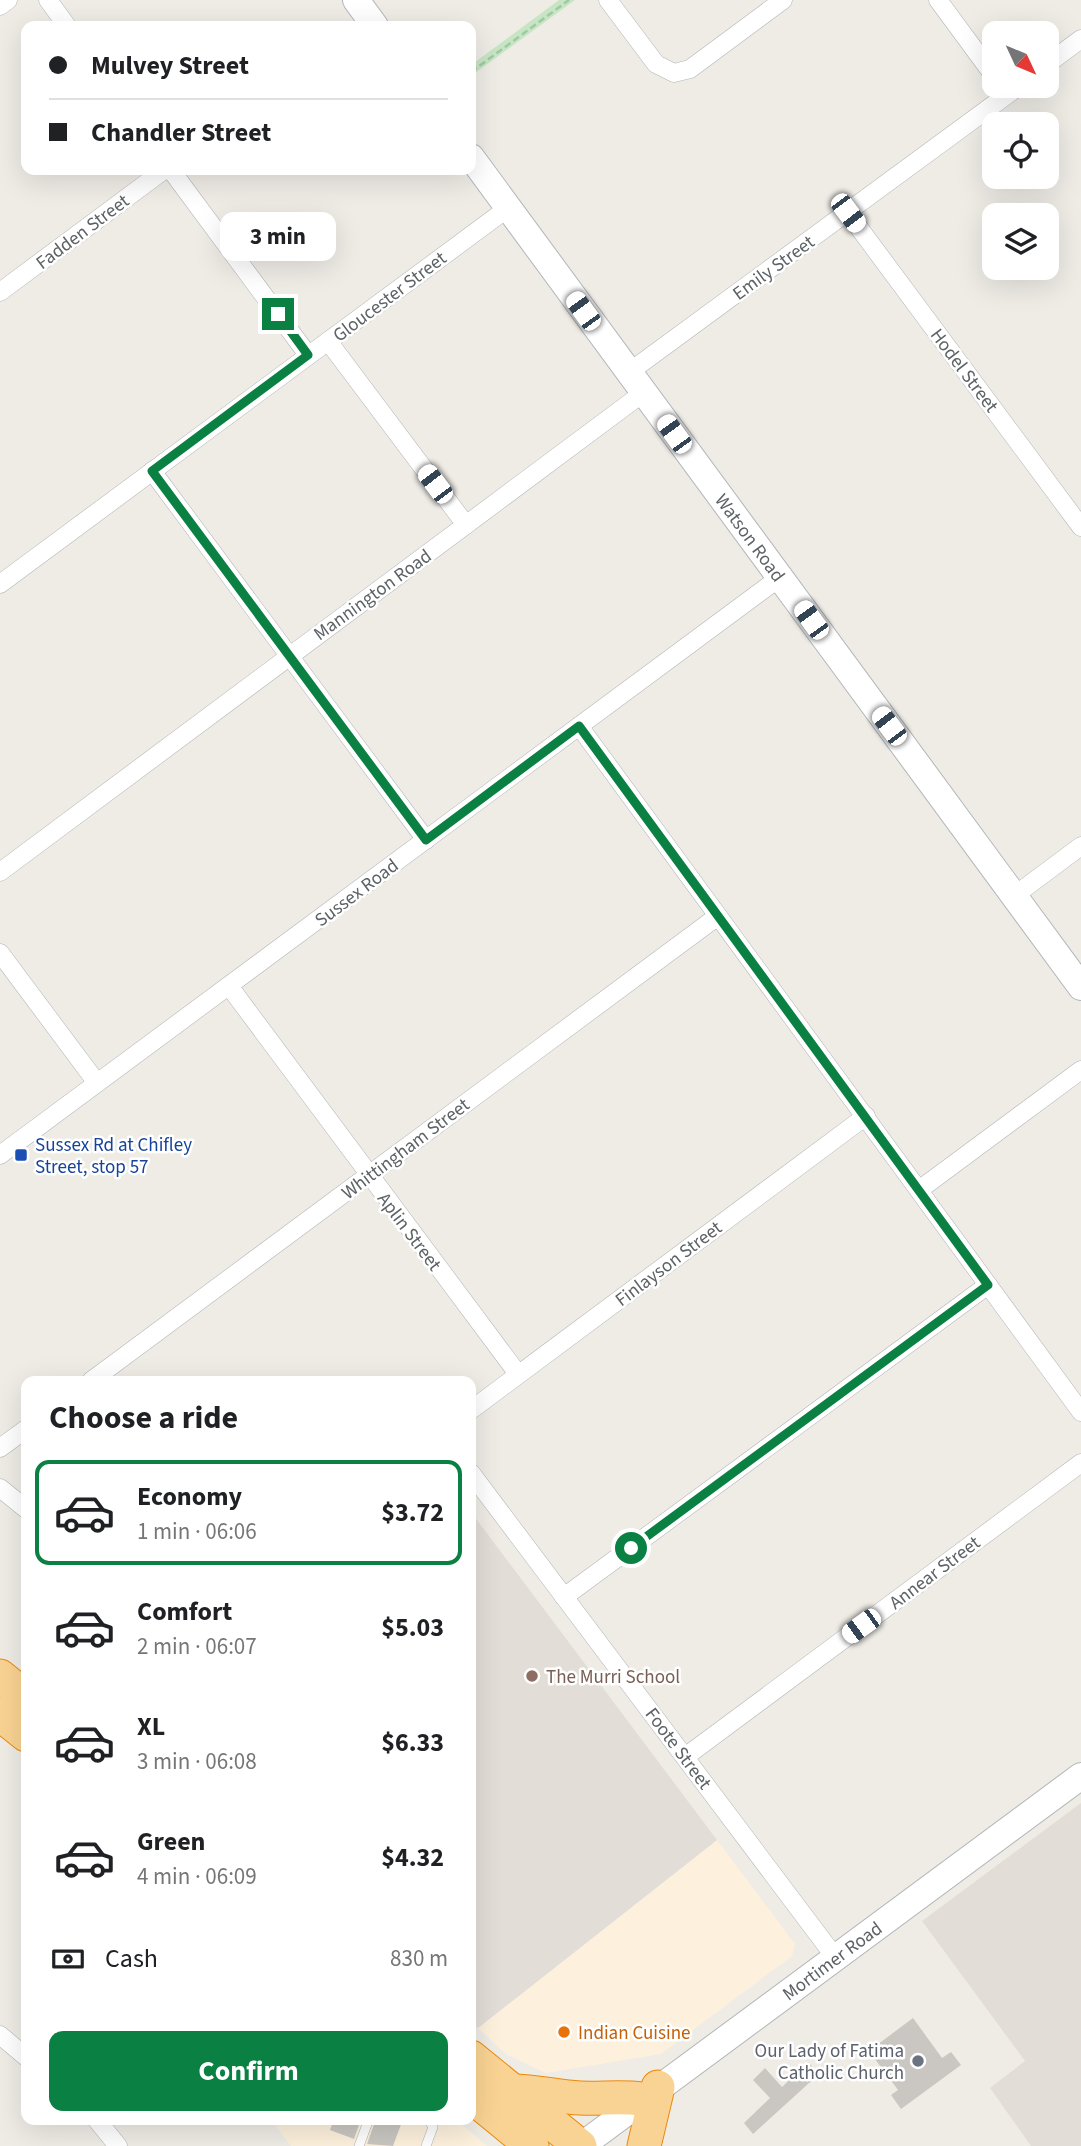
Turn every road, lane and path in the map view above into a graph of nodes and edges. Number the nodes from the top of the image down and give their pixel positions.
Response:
1 (8, 0) edge
2 (48, 0) edge
3 (356, 0) edge
4 (569, 0) edge
5 (608, 0) edge
6 (783, 0) edge
7 (938, 0) edge
8 (0, 6) edge
9 (63, 21) edge
10 (371, 21) edge
11 (1078, 48) edge
12 (1059, 58) edge
13 (982, 59) edge
14 (476, 68) edge
15 (996, 98) edge
16 (476, 164) edge
17 (157, 175) edge
18 (175, 175) edge
19 (508, 208) junction
20 (848, 213) junction
21 (0, 292) edge
22 (328, 341) junction
23 (308, 355) junction
24 (636, 383) junction
25 (152, 471) junction
26 (466, 525) junction
27 (1081, 527) edge
28 (779, 578) junction
29 (0, 584) edge
30 (289, 655) junction
31 (579, 726) junction
32 (426, 840) junction
33 (1081, 846) edge
34 (0, 872) edge
35 (1014, 896) junction
36 (718, 916) junction
37 (0, 953) edge
38 (229, 986) junction
39 (1081, 986) edge
40 (1081, 1070) edge
41 (97, 1083) junction
42 (866, 1116) junction
43 (0, 1155) edge
44 (368, 1175) junction
45 (919, 1190) junction
46 (988, 1285) junction
47 (517, 1374) junction
48 (98, 1376) edge
49 (476, 1406) edge
50 (1081, 1412) edge
51 (21, 1433) edge
52 (0, 1448) edge
53 (1081, 1463) edge
54 (476, 1480) edge
55 (0, 1488) edge
56 (21, 1506) edge
57 (564, 1597) junction
58 (0, 1676) edge
59 (21, 1694) edge
60 (0, 1714) edge
61 (21, 1731) edge
62 (685, 1756) junction
63 (1081, 1776) edge
64 (835, 1957) junction
65 (0, 2035) edge
66 (21, 2053) edge
67 (476, 2061) edge
68 (513, 2091) junction
69 (650, 2093) junction
70 (476, 2100) edge
71 (101, 2125) edge
72 (367, 2125) edge
73 (432, 2125) edge
74 (118, 2146) edge
75 (359, 2146) edge
76 (426, 2146) edge
77 (532, 2146) edge
78 (581, 2146) edge
79 (644, 2146) edge

1 - 8 street
2 - 9 street
3 - 10 street
4 - 14 path
5 - 6 street
7 - 13 street
11 - 12 street
15 - 20 street, Emily Street
16 - 19 street, Watson Road
17 - 21 street, Fadden Street
18 - 23 street
19 - 22 street, Gloucester Street
19 - 24 street, Watson Road
20 - 24 street, Emily Street
20 - 27 street, Hodel Street
22 - 23 street, Gloucester Street
22 - 26 street
23 - 25 street, Gloucester Street
24 - 26 street, Mannington Road
24 - 28 street, Watson Road
25 - 29 street, Gloucester Street
25 - 30 street
26 - 30 street, Mannington Road
28 - 31 street, Sussex Road
28 - 35 street, Watson Road
30 - 32 street
30 - 34 street, Mannington Road
31 - 32 street, Sussex Road
31 - 36 street
32 - 38 street, Sussex Road
33 - 35 street
35 - 39 street, Watson Road
36 - 42 street
36 - 44 street, Whittingham Street
37 - 41 street
38 - 41 street, Sussex Road
38 - 44 street, Aplin Street
40 - 45 street
41 - 43 street, Sussex Road
42 - 45 street
42 - 47 street, Finlayson Street
44 - 47 street, Aplin Street
44 - 48 street, Whittingham Street
45 - 46 street
46 - 50 street
46 - 57 street
47 - 49 street, Finlayson Street
51 - 52 street
53 - 62 street, Annear Street
54 - 57 street, Foote Street
55 - 56 street
57 - 62 street, Foote Street
58 - 59 highway
60 - 61 highway
62 - 64 street, Foote Street
63 - 64 street, Mortimer Road
64 - 69 street, Mortimer Road
65 - 66 street
67 - 68 highway
68 - 69 highway
68 - 78 highway
69 - 78 street, Mortimer Road
69 - 79 highway
70 - 77 highway
71 - 74 street
72 - 75 lane
73 - 76 lane

